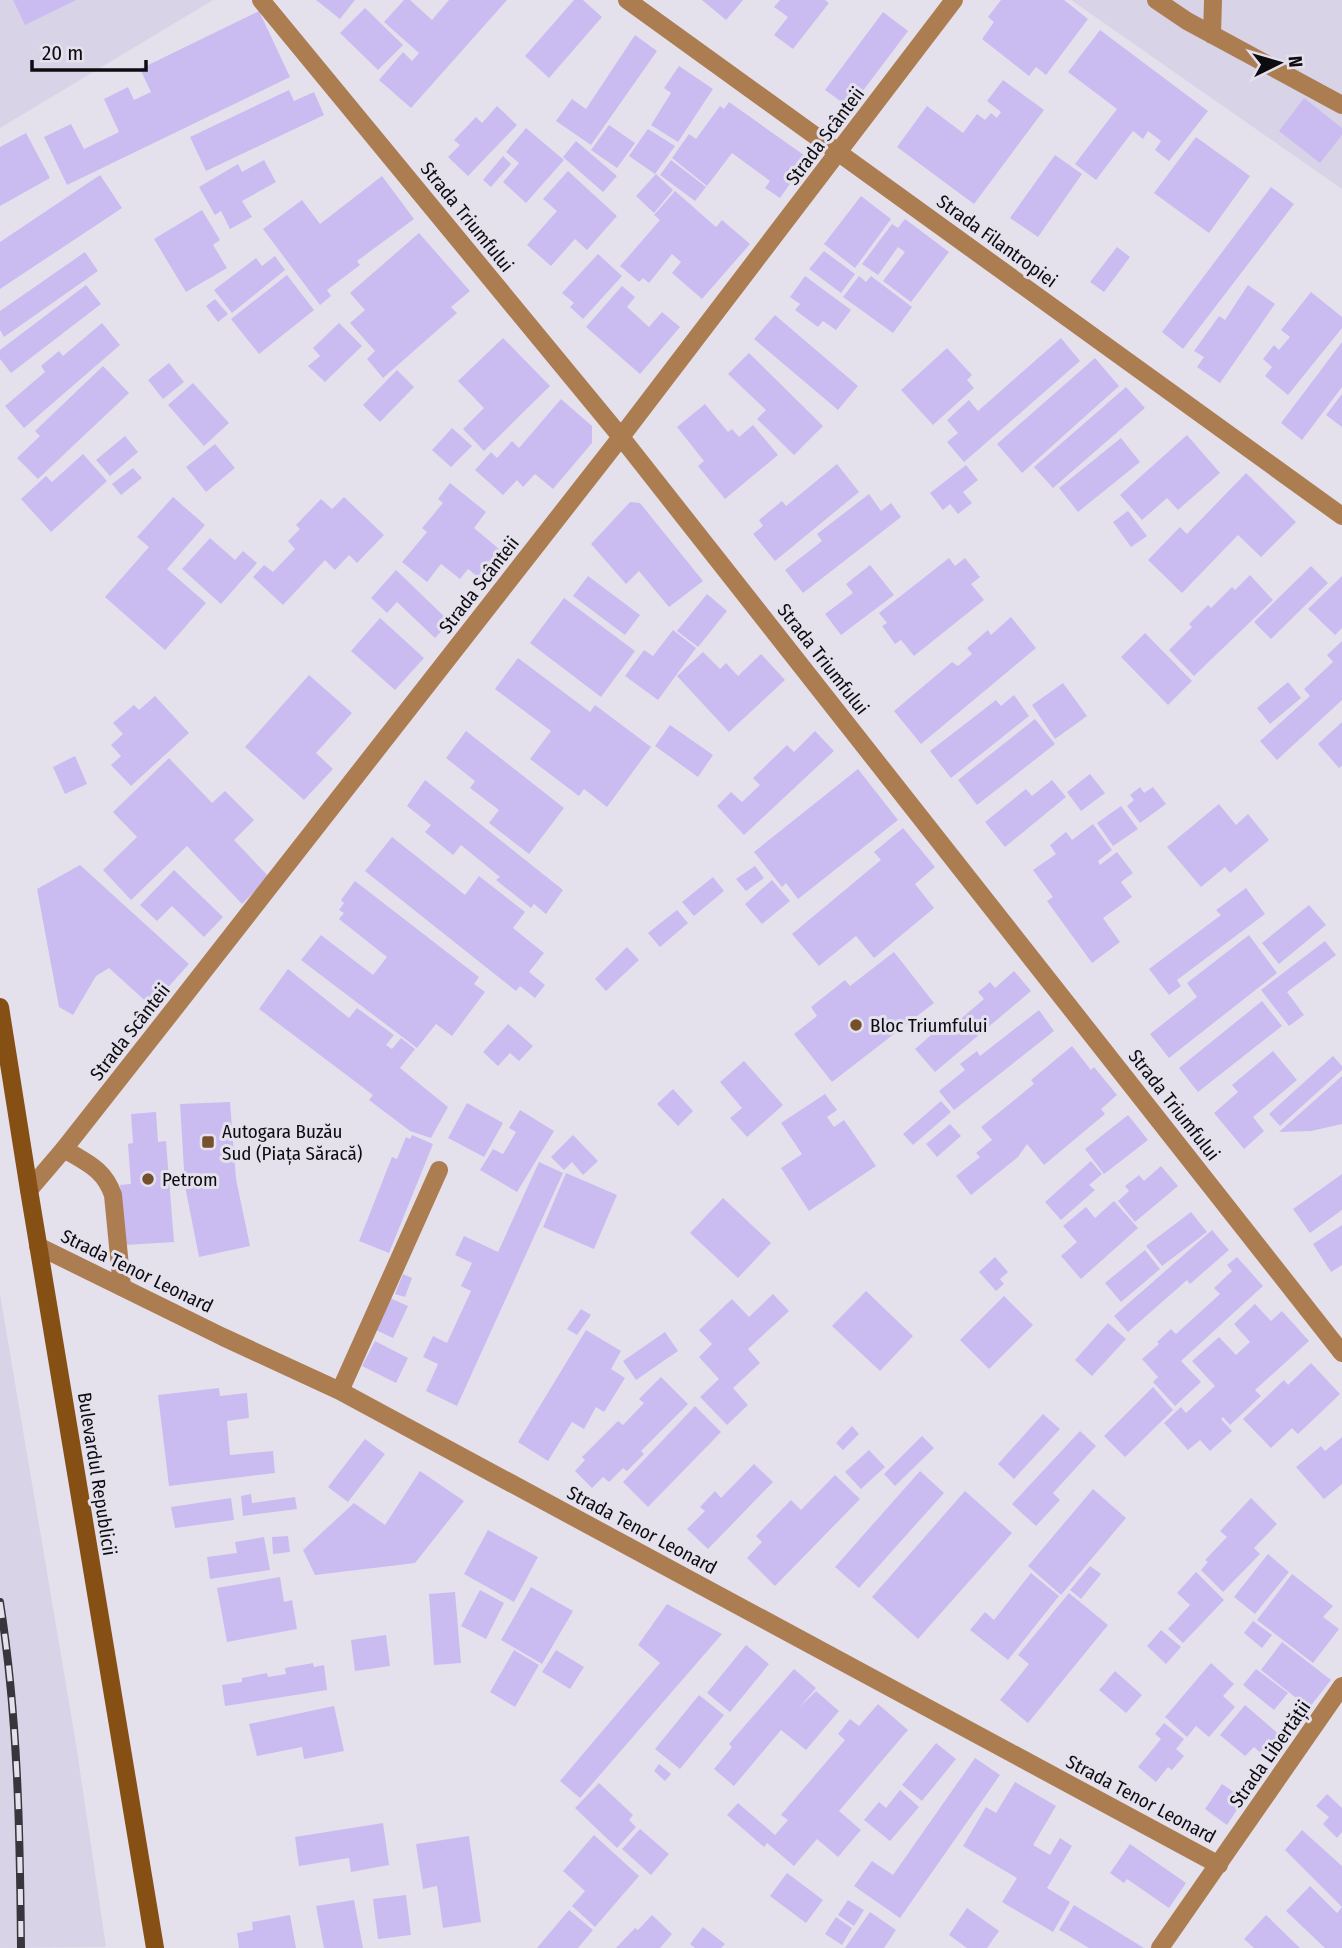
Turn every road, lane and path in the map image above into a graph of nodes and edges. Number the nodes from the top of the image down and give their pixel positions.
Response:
1 (261, 0) edge
2 (627, 0) edge
3 (954, 0) edge
4 (1213, 0) edge
5 (1162, 1) edge
6 (1212, 35) junction
7 (1342, 105) edge
8 (839, 153) junction
9 (621, 437) junction
10 (1342, 516) edge
11 (0, 1007) edge
12 (64, 1149) junction
13 (439, 1170) dead end
14 (29, 1190) junction
15 (38, 1246) junction
16 (122, 1287) junction
17 (1342, 1353) edge
18 (340, 1391) junction
19 (1342, 1686) edge
20 (1219, 1865) junction
21 (155, 1948) edge
22 (1160, 1948) edge

1 - 9 street, Strada Triumfului
2 - 8 street, Strada Filantropiei
3 - 8 street, Strada Scânteii
4 - 6 street
5 - 6 street
6 - 7 street
8 - 9 street, Strada Scânteii
8 - 10 street, Strada Filantropiei
9 - 12 street, Strada Scânteii
9 - 17 street, Strada Triumfului
11 - 14 main road, Bulevardul Republicii
12 - 14 street, Strada Scânteii
12 - 16 street
13 - 18 street
14 - 15 main road, Bulevardul Republicii
15 - 16 street, Strada Tenor Leonard
15 - 21 main road, Bulevardul Republicii
16 - 18 street, Strada Tenor Leonard
18 - 20 street, Strada Tenor Leonard
19 - 20 street, Strada Libertății
20 - 22 street, Strada Libertății

